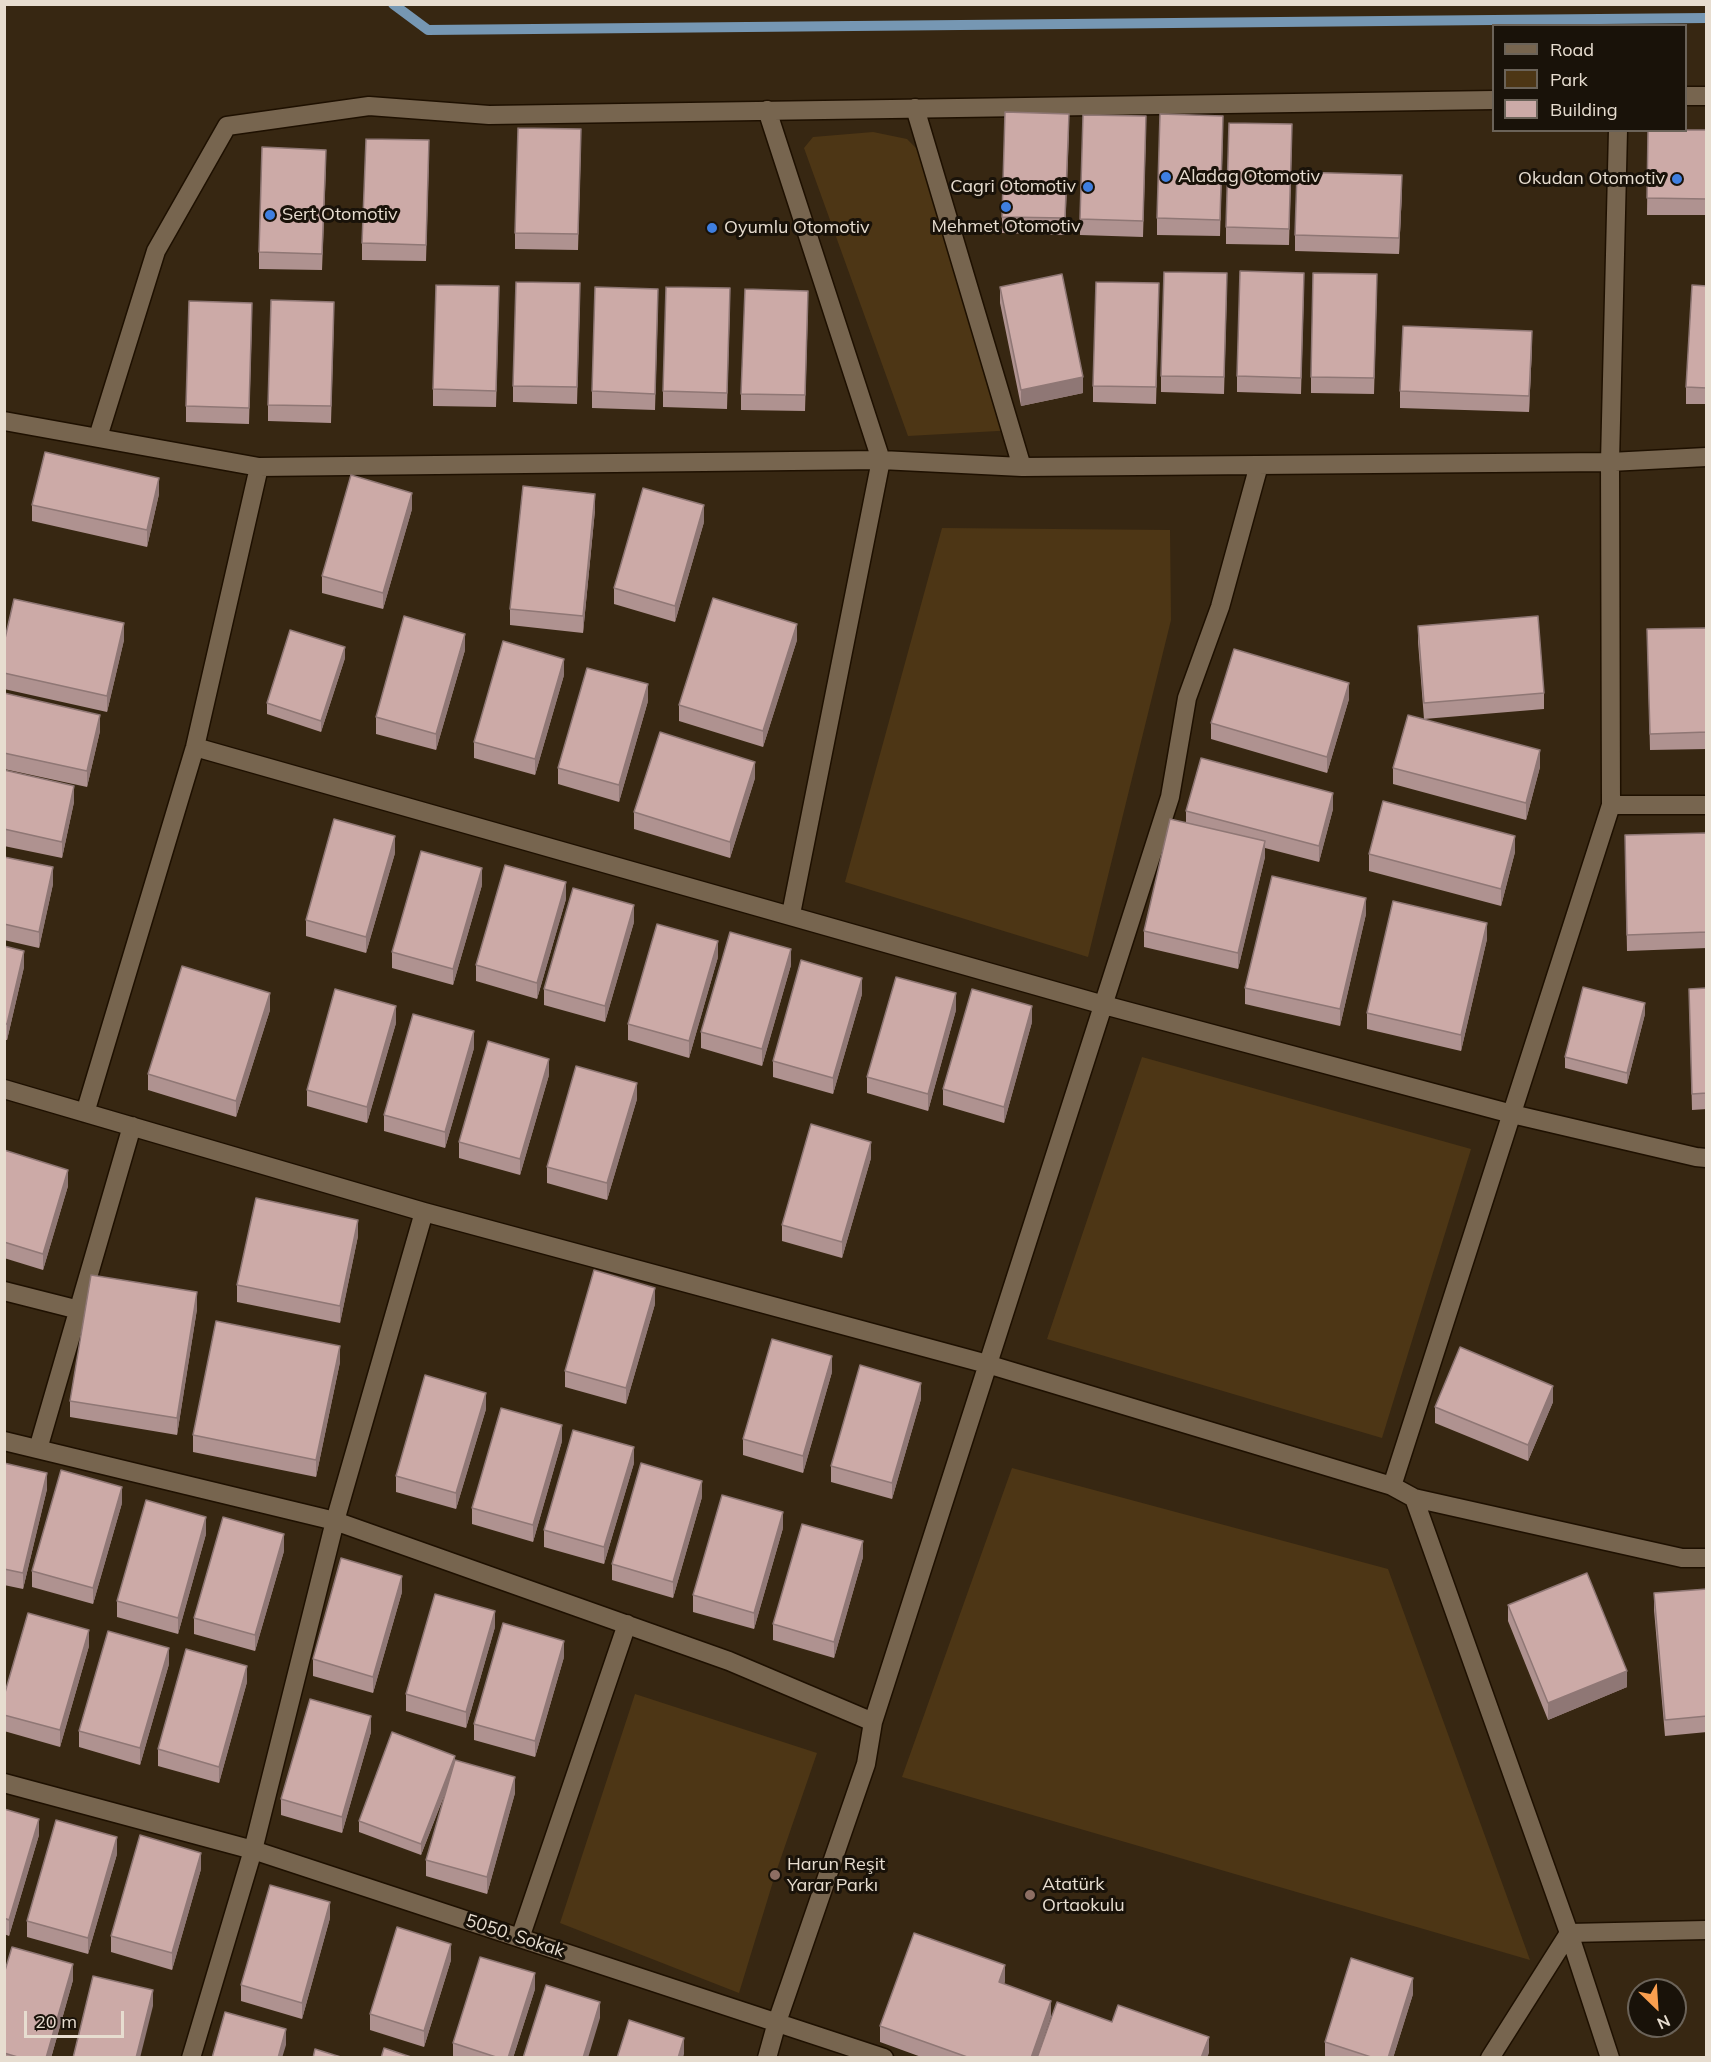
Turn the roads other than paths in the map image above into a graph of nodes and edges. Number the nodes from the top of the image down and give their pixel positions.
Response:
1 (1687, 96) edge
2 (1707, 96) edge
3 (1492, 100) edge
4 (915, 108) junction
5 (767, 110) junction
6 (1618, 132) edge
7 (4, 421) edge
8 (98, 437) junction
9 (1707, 457) edge
10 (881, 460) junction
11 (1610, 462) junction
12 (1259, 465) junction
13 (260, 467) junction
14 (1022, 467) junction
15 (195, 747) junction
16 (1611, 805) junction
17 (1707, 805) edge
18 (791, 914) junction
19 (1104, 1005) junction
20 (4, 1089) edge
21 (85, 1113) junction
22 (1512, 1114) junction
23 (132, 1126) junction
24 (1707, 1158) edge
25 (424, 1212) junction
26 (4, 1291) edge
27 (79, 1310) junction
28 (987, 1364) junction
29 (4, 1441) edge
30 (38, 1449) junction
31 (1392, 1486) junction
32 (1414, 1498) junction
33 (335, 1521) junction
34 (1707, 1558) edge
35 (627, 1624) junction
36 (873, 1722) junction
37 (4, 1783) edge
38 (253, 1850) junction
39 (1707, 1930) edge
40 (1569, 1933) junction
41 (520, 1938) junction
42 (777, 2022) junction
43 (191, 2058) edge
44 (767, 2058) edge
45 (884, 2058) edge
46 (1490, 2058) edge
47 (1610, 2058) edge

1 - 2 street
3 - 4 street
4 - 5 street
4 - 14 street
5 - 8 street
5 - 10 street
6 - 11 street
7 - 8 street
8 - 13 street
9 - 11 street
10 - 13 street
10 - 14 street
10 - 18 street
11 - 12 street
11 - 16 street
12 - 14 street
12 - 19 street
13 - 15 street
15 - 18 street
15 - 21 street
16 - 17 street
16 - 22 street
18 - 19 street
19 - 22 street
19 - 28 street
20 - 21 street
21 - 23 street
22 - 24 street
22 - 31 street
23 - 25 street
23 - 27 street
25 - 28 street
25 - 33 street
26 - 27 street
27 - 30 street
28 - 31 street
28 - 36 street
29 - 30 street
30 - 33 street
31 - 32 street
32 - 34 street
32 - 40 street
33 - 35 street
33 - 38 street
35 - 36 street
35 - 41 street
36 - 42 street
37 - 38 street, 5050. Sokak
38 - 41 street, 5050. Sokak
38 - 43 street
39 - 40 street
40 - 46 street
40 - 47 street
41 - 42 street, 5050. Sokak
42 - 44 street
42 - 45 street, 5050. Sokak

